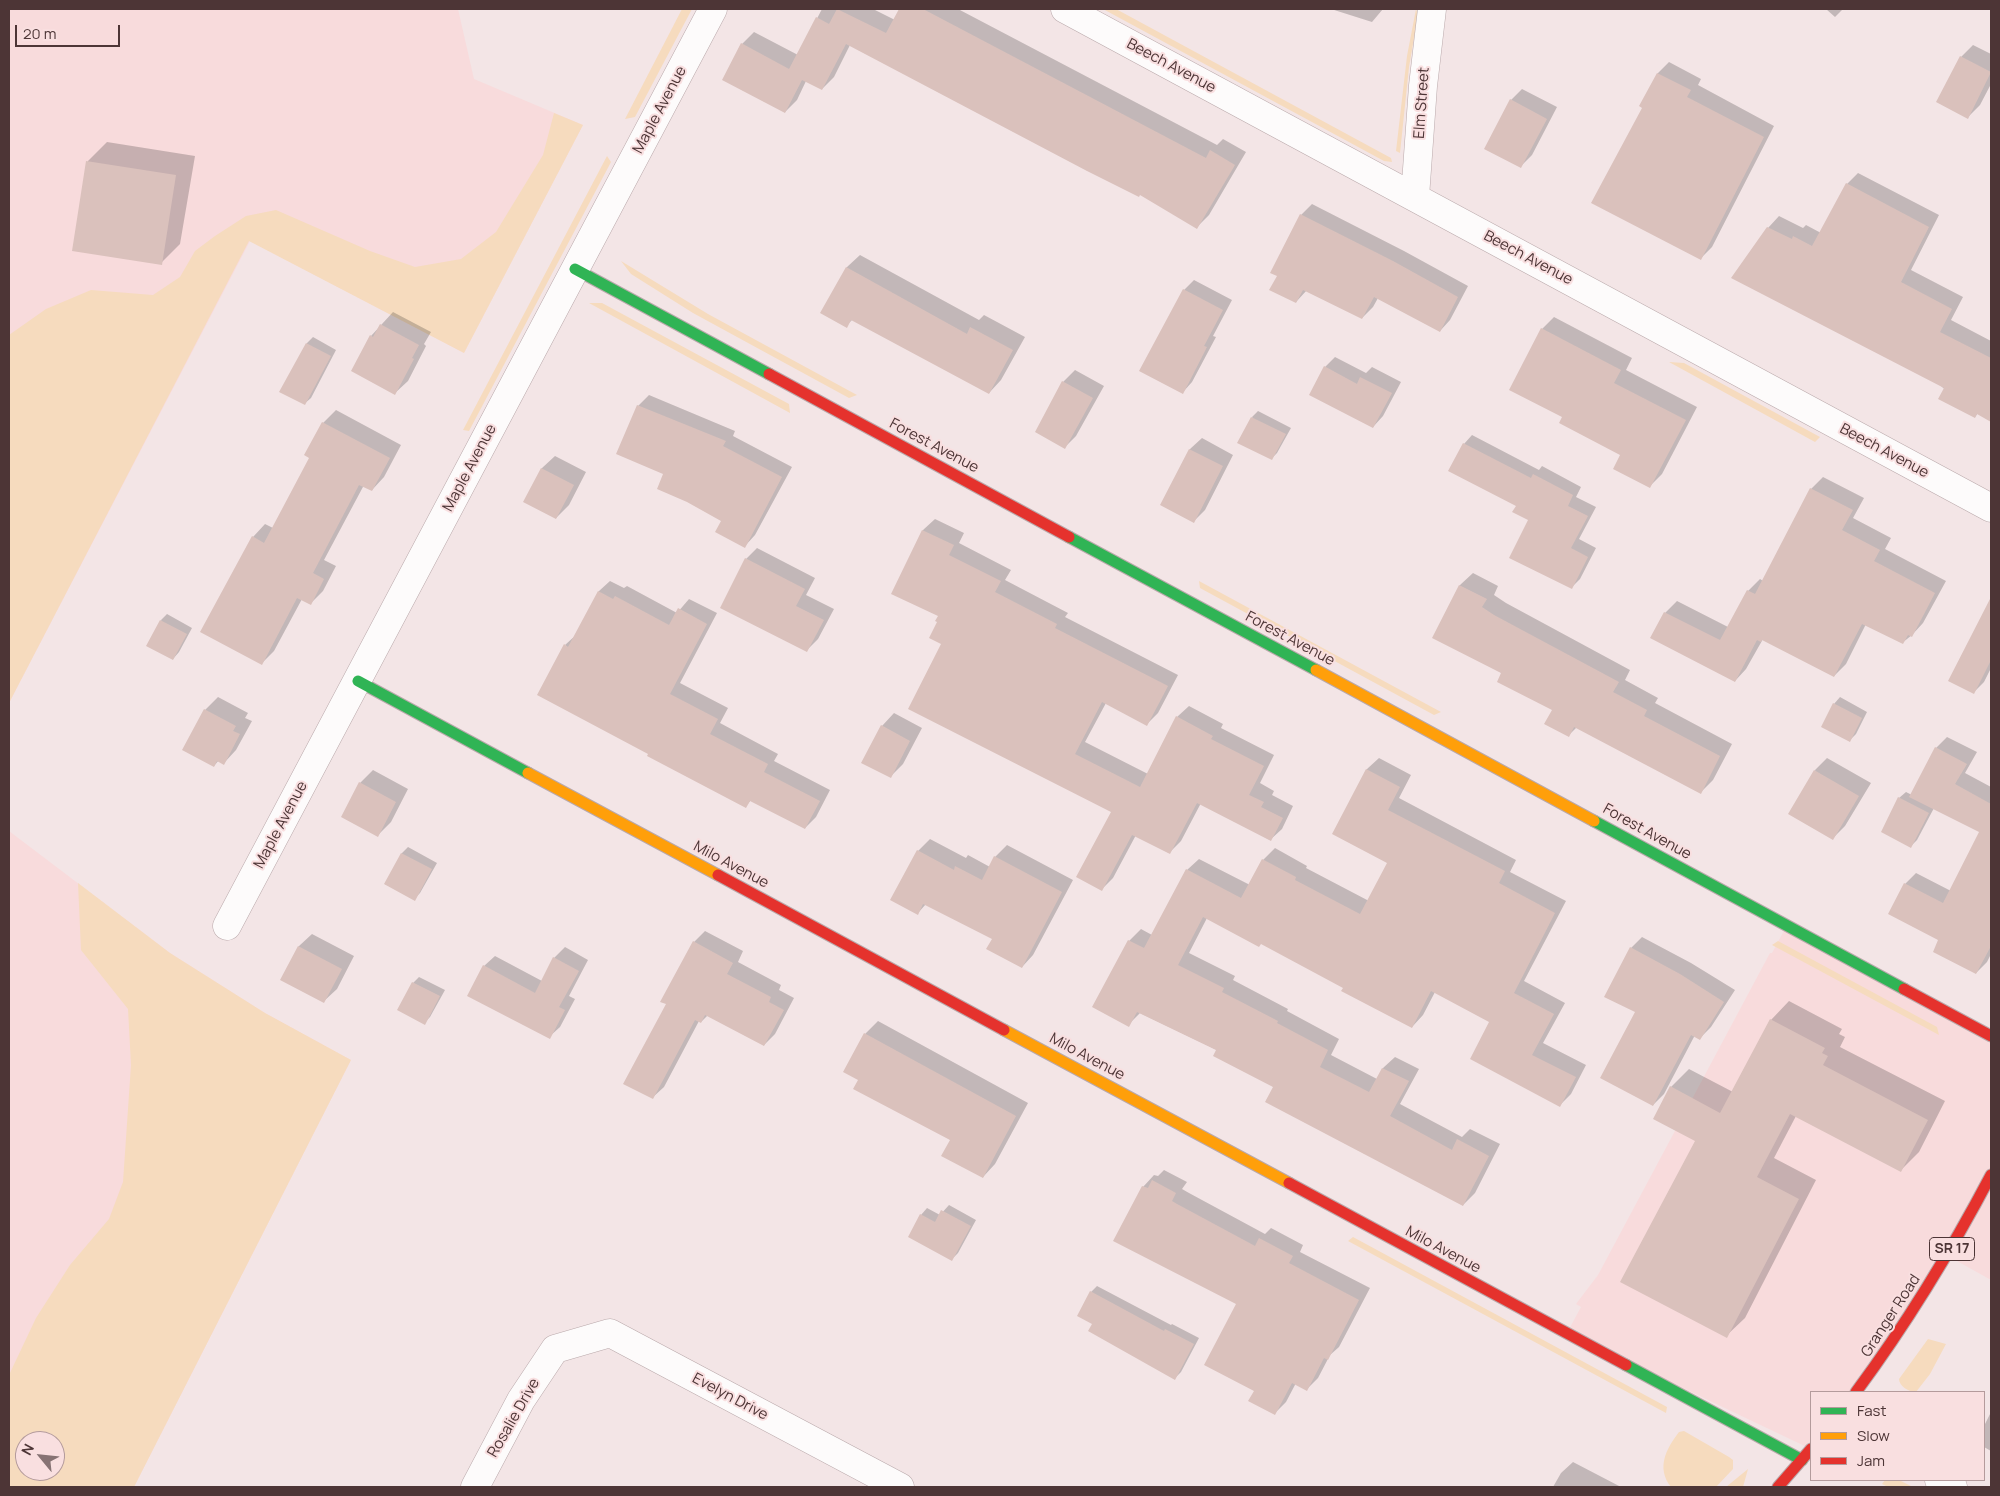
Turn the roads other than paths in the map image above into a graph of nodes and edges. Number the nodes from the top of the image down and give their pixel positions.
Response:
1 (713, 9) edge
2 (1064, 9) edge
3 (1432, 9) edge
4 (1415, 197) junction
5 (575, 269) junction
6 (1991, 508) edge
7 (358, 681) junction
8 (227, 926) dead end
9 (1991, 1036) edge
10 (1991, 1176) edge
11 (555, 1350) joint
12 (1857, 1391) edge
13 (1810, 1450) edge
14 (1802, 1460) junction
15 (1941, 1481) edge
16 (475, 1487) edge
17 (900, 1487) edge
18 (1778, 1487) edge
19 (1953, 1487) edge

1 - 5 street, Maple Avenue
2 - 4 street, Beech Avenue
3 - 4 street, Elm Street
4 - 6 street, Beech Avenue
5 - 7 street, Maple Avenue
5 - 9 street, Forest Avenue
7 - 8 street, Maple Avenue
7 - 14 street, Milo Avenue
10 - 12 street, Granger Road / SR 17
11 - 16 street, Rosalie Drive
11 - 17 street, Evelyn Drive
13 - 14 street
14 - 18 street
15 - 19 street

